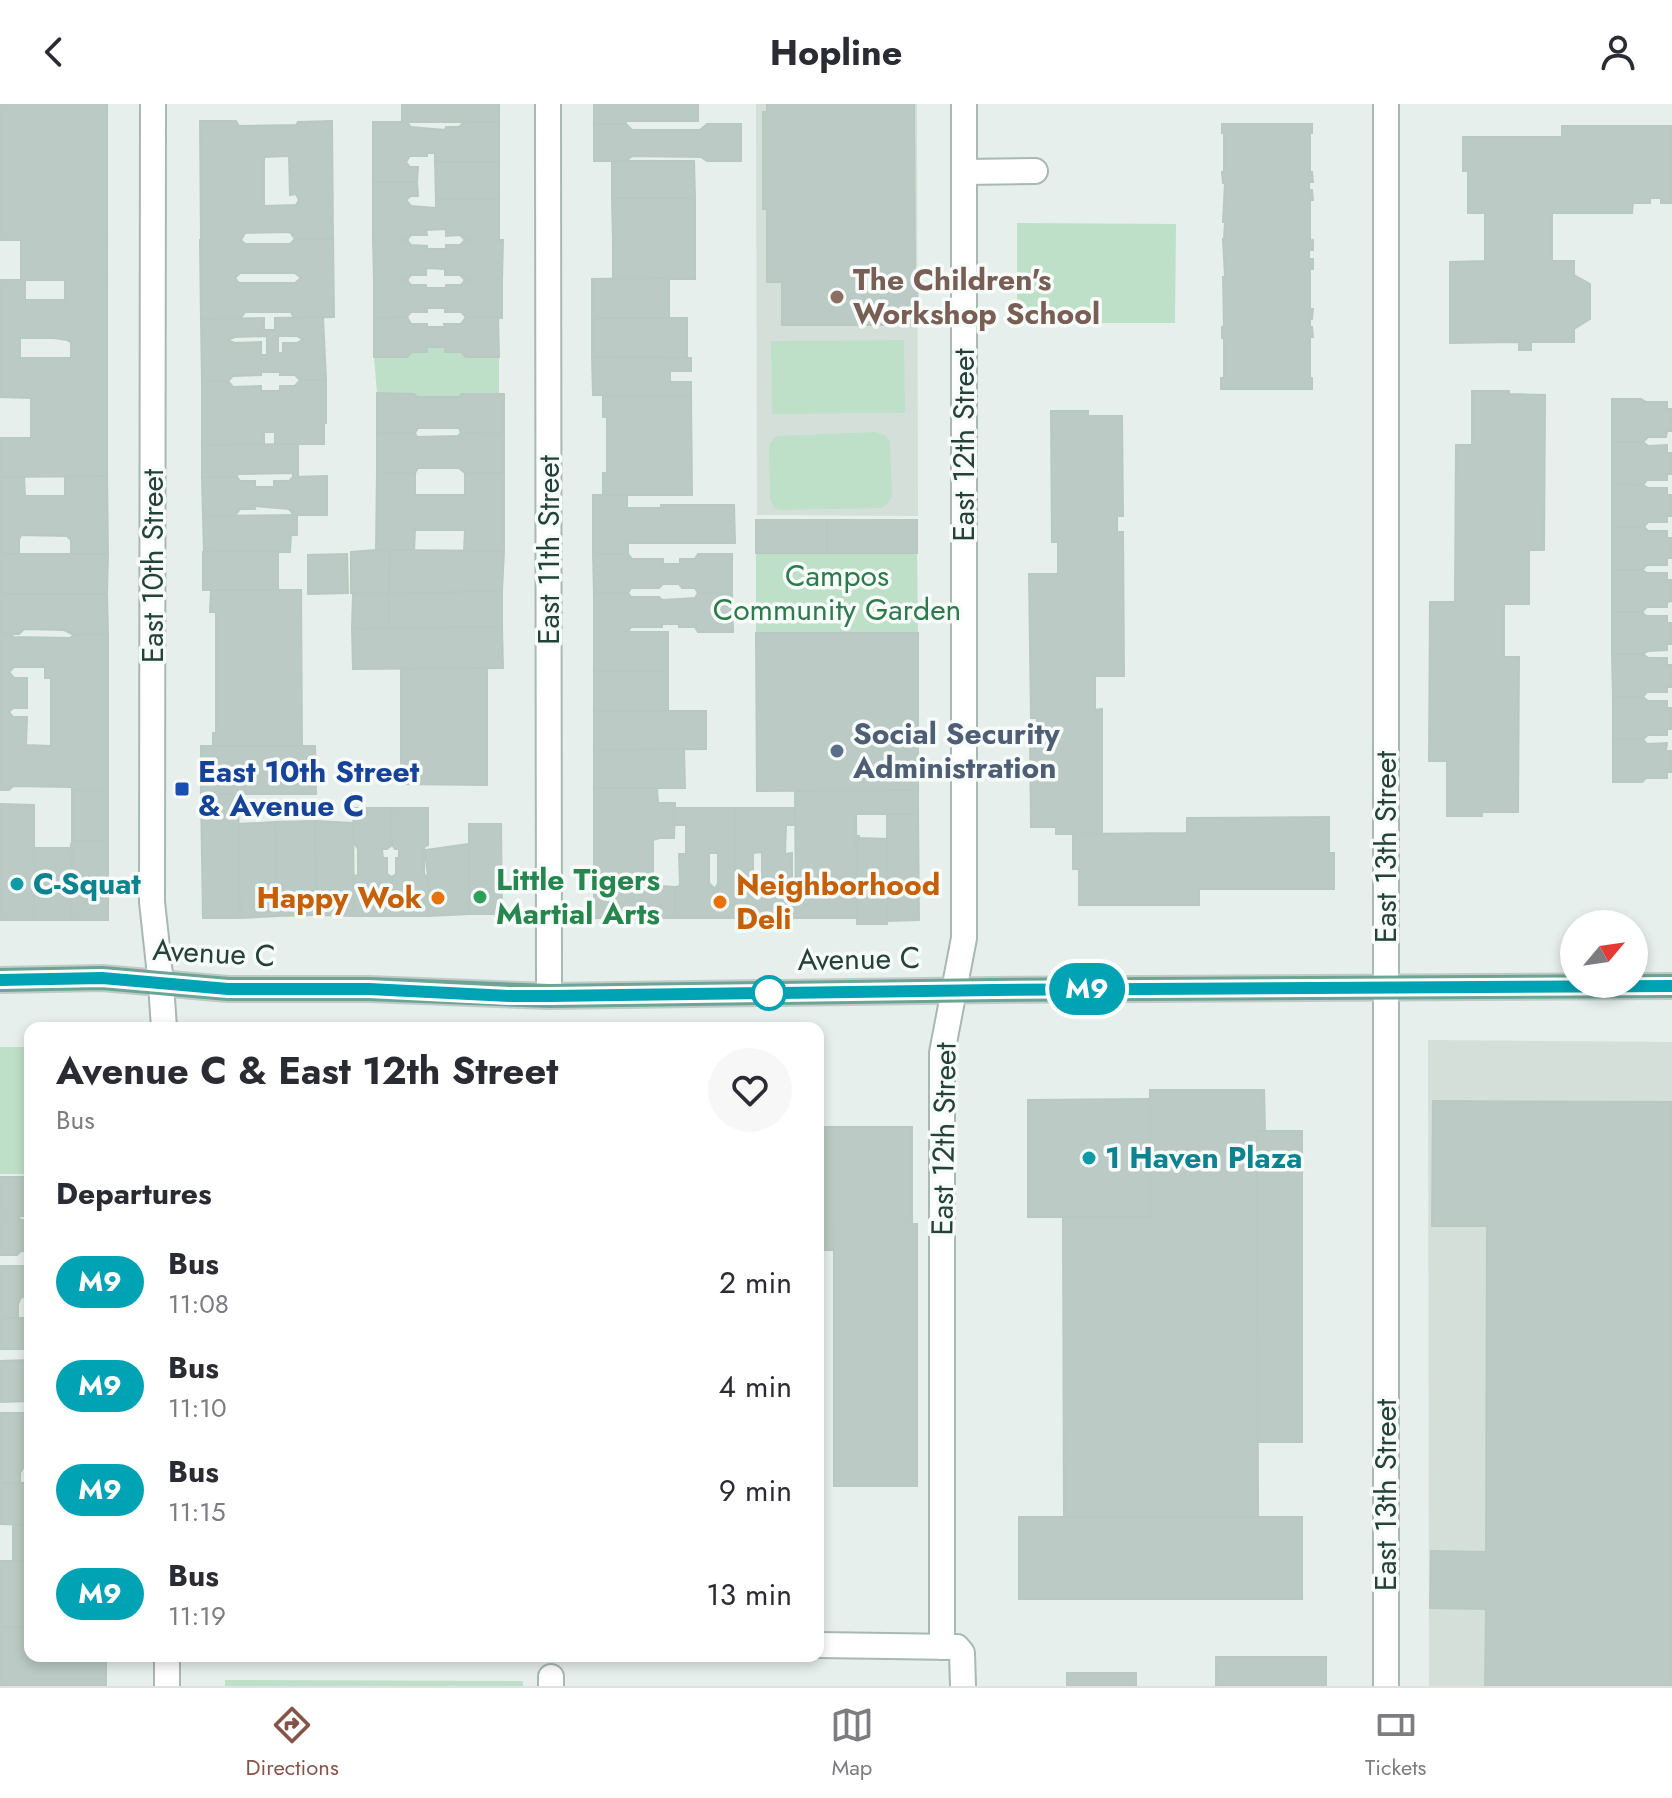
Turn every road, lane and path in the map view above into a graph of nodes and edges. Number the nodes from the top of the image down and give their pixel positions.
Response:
1 (153, 104) edge
2 (548, 104) edge
3 (964, 104) edge
4 (1386, 104) edge
5 (1035, 171) dead end
6 (964, 172) junction
7 (0, 980) edge
8 (161, 984) junction
9 (1672, 986) edge
10 (1385, 987) junction
11 (954, 990) junction
12 (549, 996) junction
13 (164, 1022) edge
14 (824, 1645) edge
15 (952, 1650) junction
16 (167, 1662) edge
17 (167, 1686) edge
18 (963, 1686) edge
19 (1386, 1686) edge

1 - 8 street, East 10th Street
2 - 12 street, East 11th Street
3 - 6 street, East 12th Street
4 - 10 street, East 13th Street
5 - 6 street
6 - 11 street, East 12th Street
7 - 8 main road, Avenue C
8 - 12 main road, Avenue C
8 - 13 street, East 10th Street
9 - 10 main road, Avenue C
10 - 11 main road, Avenue C
10 - 19 street, East 13th Street
11 - 12 main road, Avenue C
11 - 15 street, East 12th Street
14 - 15 street
15 - 18 street, East 12th Street
16 - 17 street

